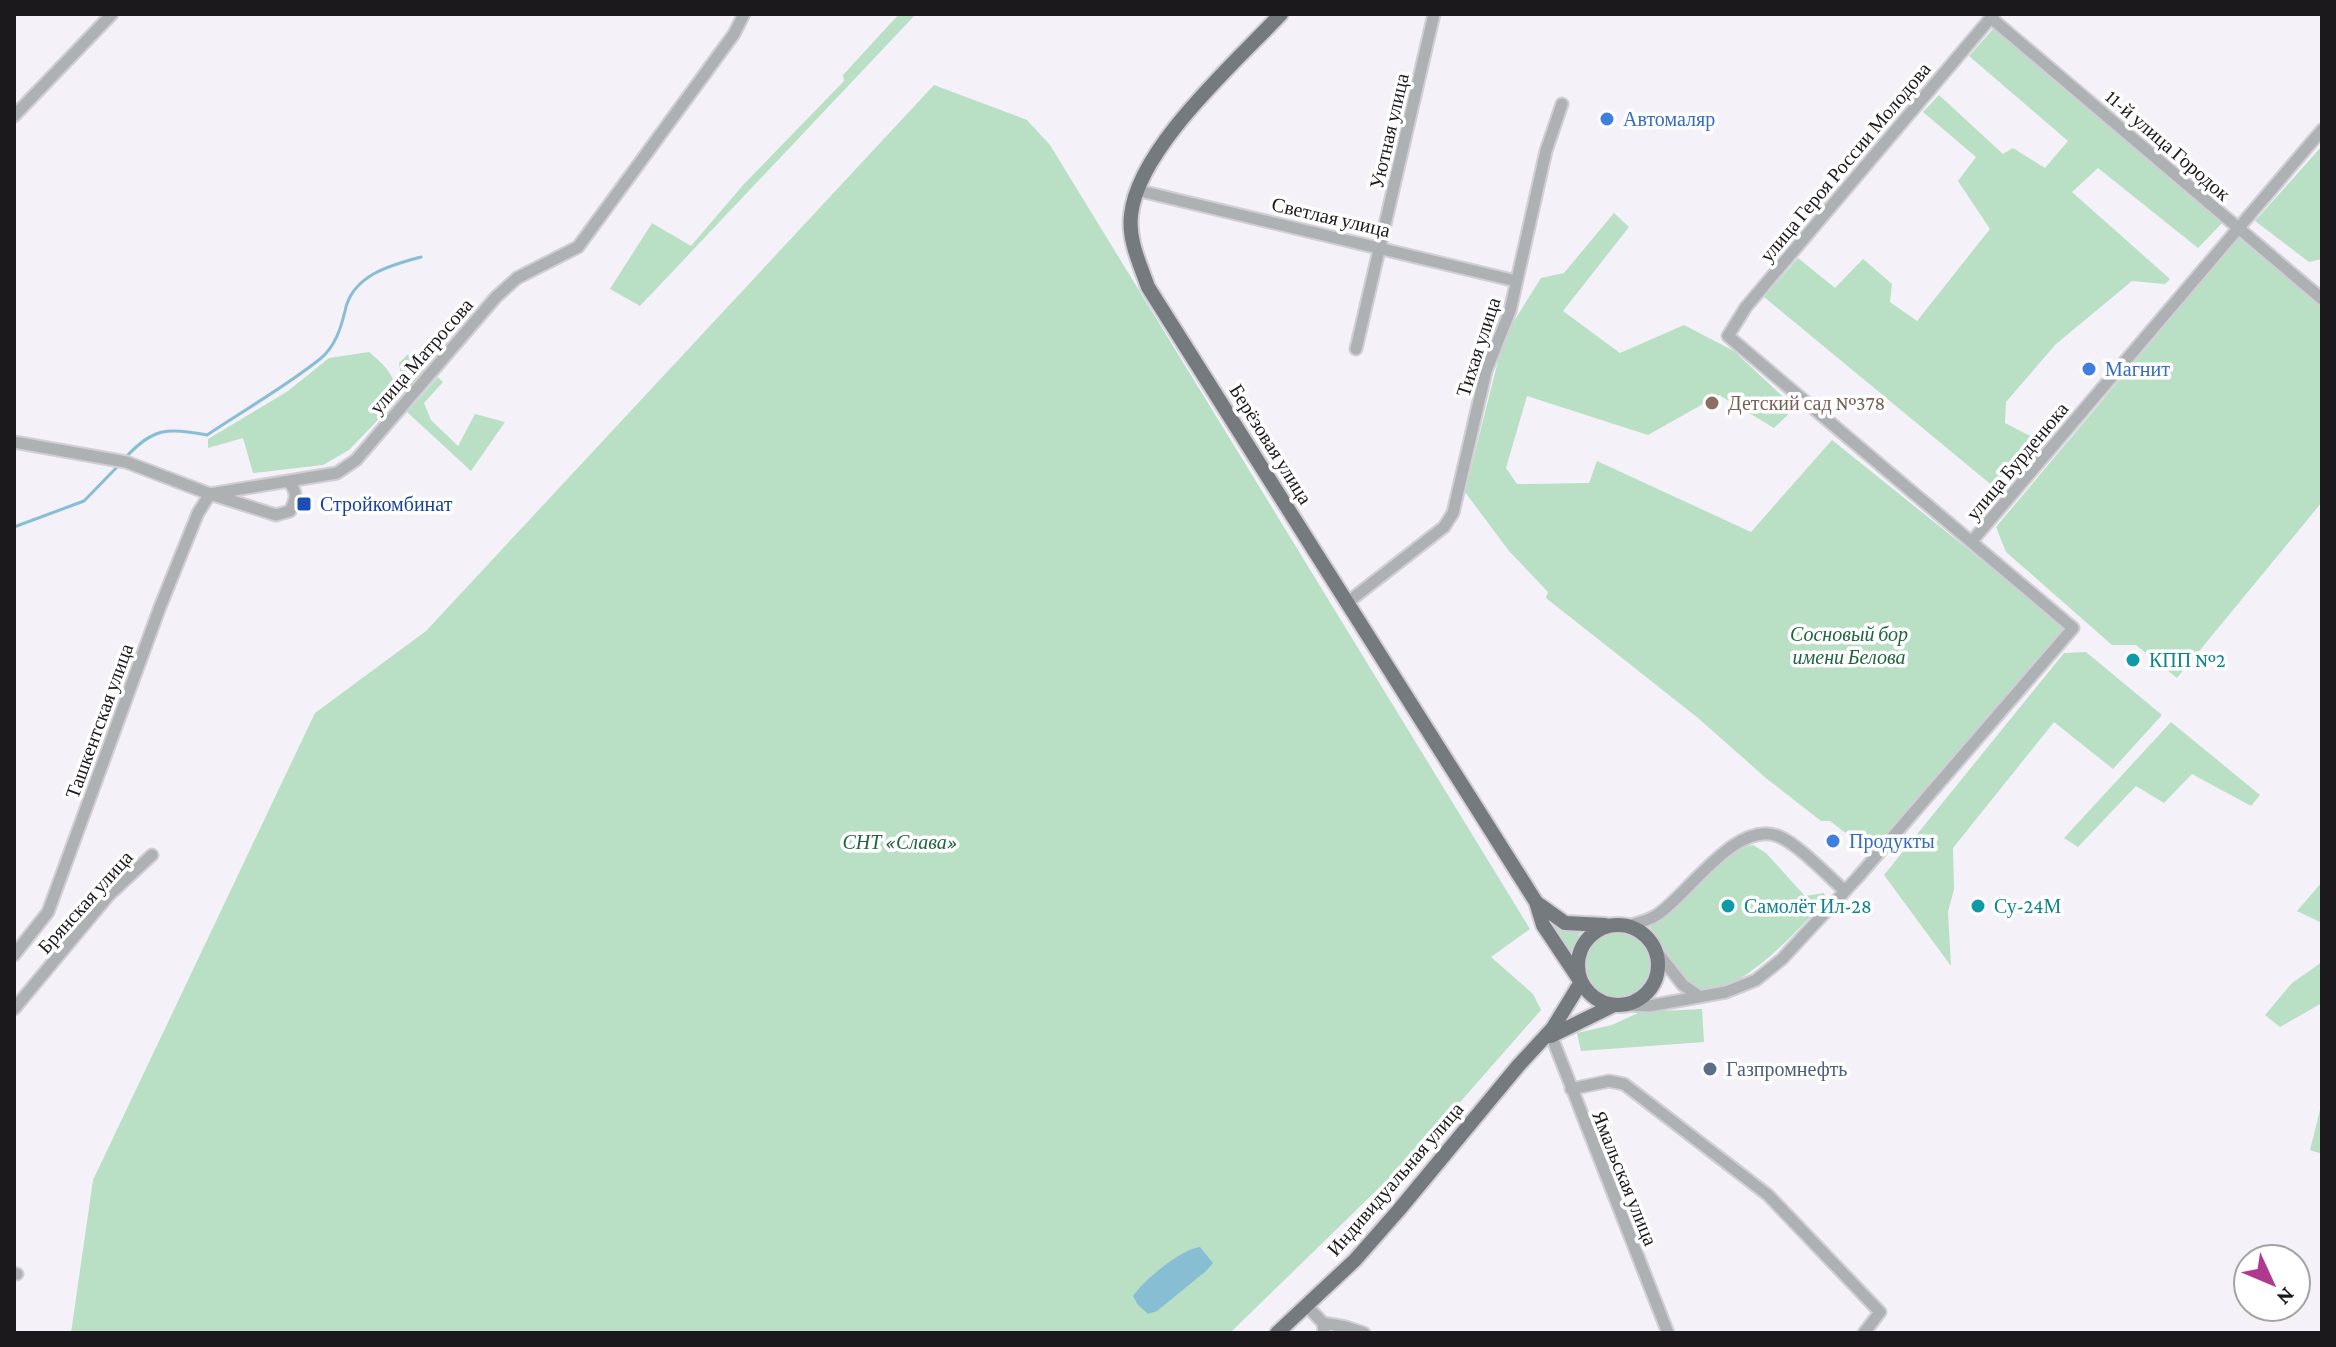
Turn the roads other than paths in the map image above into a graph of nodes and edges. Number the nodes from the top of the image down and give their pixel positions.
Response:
1 (112, 14) edge
2 (744, 14) edge
3 (1281, 14) edge
4 (1434, 14) edge
5 (1993, 16) edge
6 (1562, 104) dead end
7 (14, 116) edge
8 (2322, 130) edge
9 (1136, 190) junction
10 (2238, 229) junction
11 (1381, 248) junction
12 (1516, 281) junction
13 (2322, 299) edge
14 (1356, 349) dead end
15 (14, 442) edge
16 (289, 482) junction
17 (210, 494) junction
18 (1972, 541) junction
19 (1348, 602) junction
20 (152, 855) dead end
21 (1845, 891) junction
22 (1536, 902) junction
23 (1609, 925) junction
24 (1627, 926) junction
25 (1656, 951) junction
26 (14, 955) edge
27 (1581, 982) junction
28 (1699, 996) junction
29 (1619, 1005) junction
30 (14, 1009) edge
31 (1551, 1035) junction
32 (1537, 1045) junction
33 (1571, 1089) junction
34 (1307, 1306) junction
35 (1324, 1328) edge
36 (1277, 1333) edge
37 (1364, 1333) edge
38 (1668, 1333) edge
39 (1864, 1333) edge

1 - 7 street
2 - 16 street, улица Матросова
3 - 9 main road, Берёзовая улица
4 - 11 street, Уютная улица
5 - 10 street, 11-й улица Городок
5 - 18 street, улица Героя России Молодова
6 - 12 street, Тихая улица
8 - 10 street, улица Бурденюка
9 - 11 street, Светлая улица
9 - 19 main road, Берёзовая улица
10 - 13 street, 11-й улица Городок
10 - 18 street, улица Бурденюка
11 - 12 street, Светлая улица
11 - 14 street, Уютная улица
12 - 19 street, Тихая улица
15 - 17 street, улица Матросова
16 - 17 street, улица Матросова
16 - 17 street
17 - 26 street, Ташкентская улица
18 - 21 street, улица Бурденюка
19 - 22 main road, Берёзовая улица
20 - 30 street, Брянская улица
21 - 24 street
21 - 28 street
22 - 23 main road, Берёзовая улица
22 - 27 main road, Берёзовая улица
23 - 24 main road
23 - 27 main road
24 - 25 main road
25 - 28 street
25 - 29 main road
27 - 29 main road
27 - 32 main road, Индивидуальная улица
28 - 29 street
29 - 31 main road, Индивидуальная улица
31 - 32 main road, Индивидуальная улица
31 - 33 street, Ямальская улица
32 - 34 main road, Индивидуальная улица
33 - 38 street, Ямальская улица
33 - 39 street
34 - 35 street
34 - 36 main road, Индивидуальная улица
35 - 37 street

